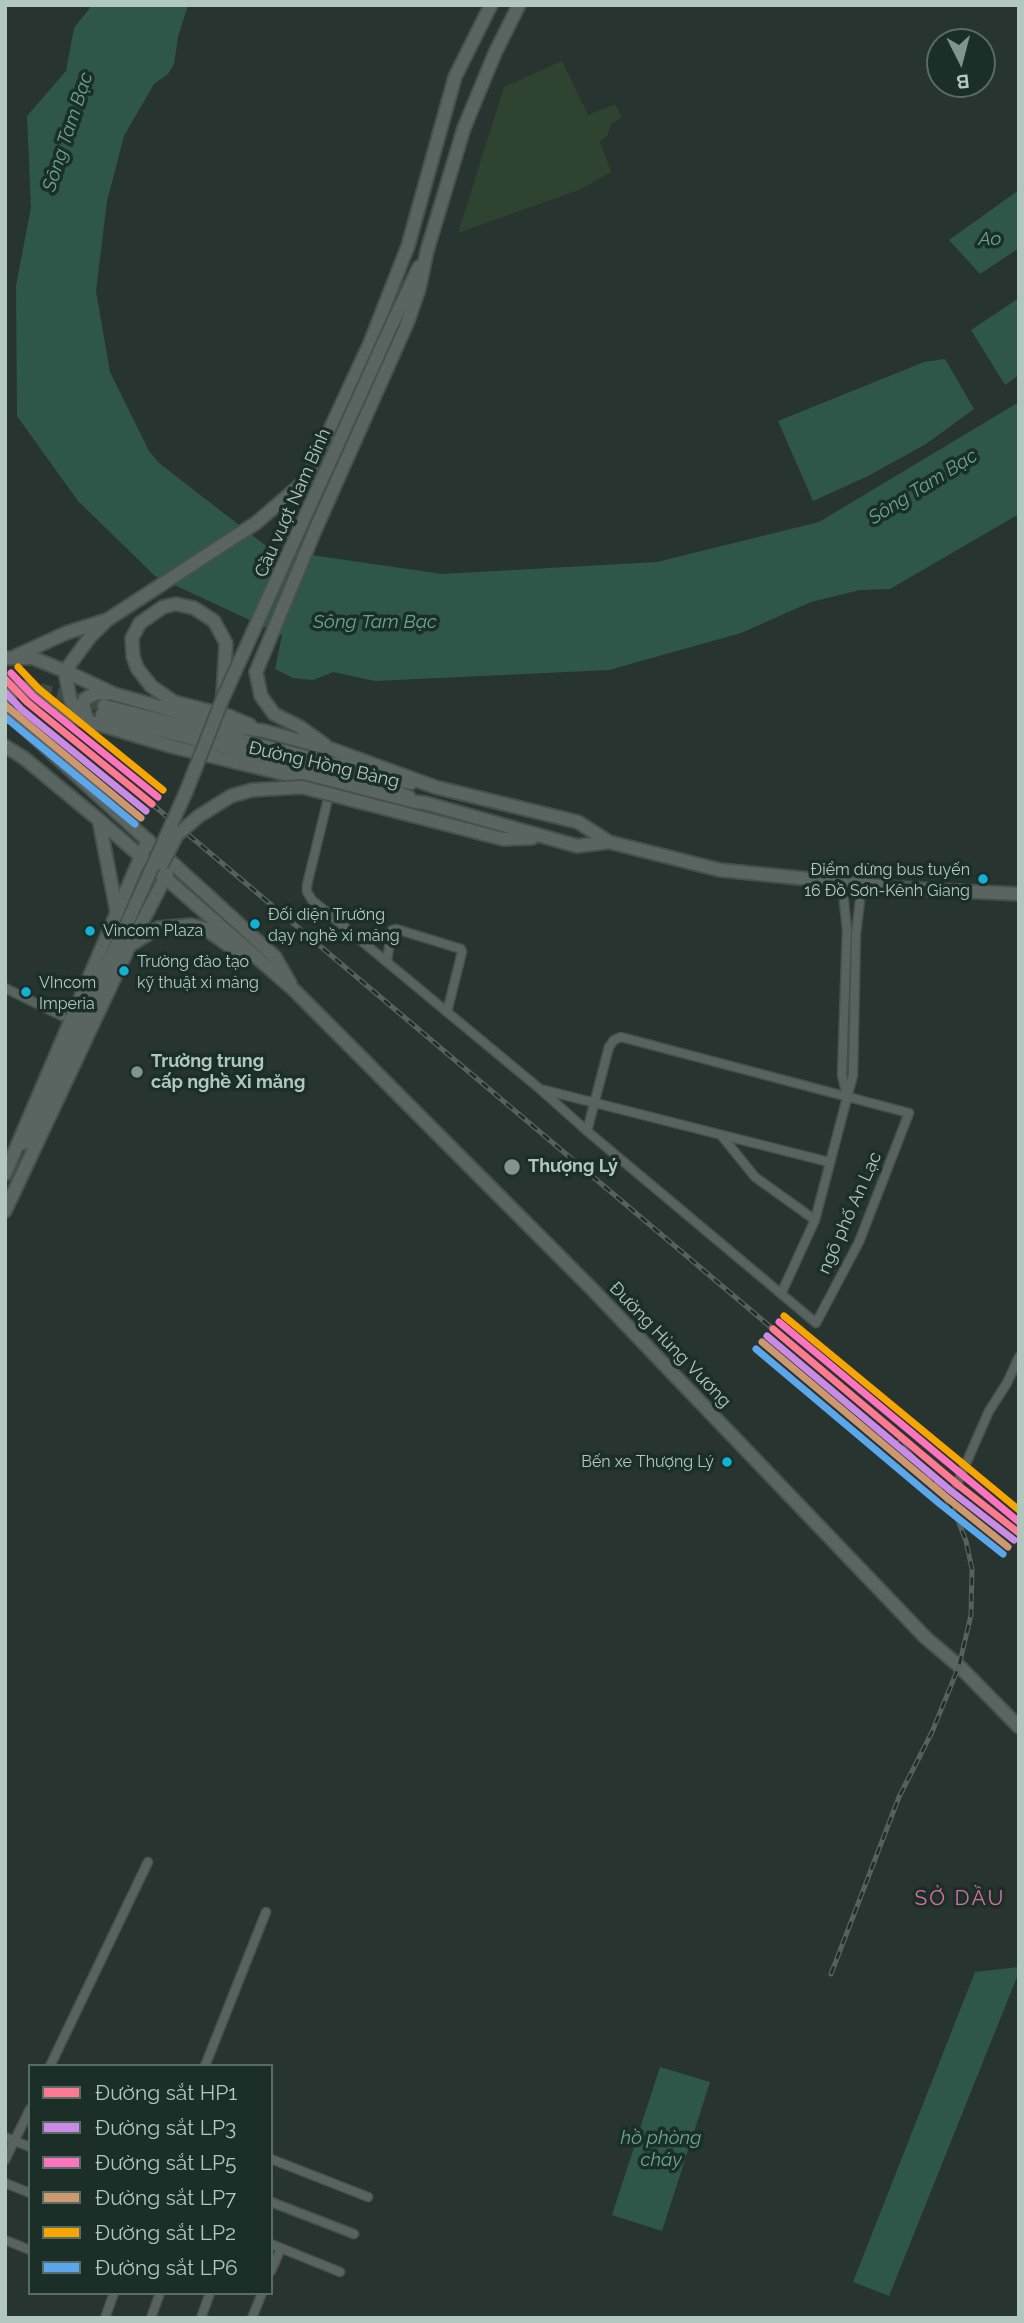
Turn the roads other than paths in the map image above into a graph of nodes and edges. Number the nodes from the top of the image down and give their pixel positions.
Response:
1 (491, 5) edge
2 (519, 5) edge
3 (466, 55) junction
4 (489, 66) junction
5 (408, 246) junction
6 (426, 251) junction
7 (393, 322) junction
8 (307, 478) junction
9 (334, 491) junction
10 (107, 620) junction
11 (9, 658) edge
12 (65, 671) junction
13 (114, 694) junction
14 (223, 698) junction
15 (5, 700) edge
16 (5, 710) edge
17 (87, 720) junction
18 (264, 731) junction
19 (5, 746) edge
20 (331, 749) junction
21 (435, 787) junction
22 (327, 803) dead end
23 (425, 803) junction
24 (112, 806) junction
25 (99, 820) junction
26 (544, 837) junction
27 (148, 840) junction
28 (609, 842) junction
29 (139, 857) junction
30 (171, 863) junction
31 (165, 879) junction
32 (842, 883) junction
33 (862, 885) junction
34 (1019, 894) edge
35 (138, 899) junction
36 (117, 914) junction
37 (129, 947) junction
38 (256, 958) junction
39 (387, 961) junction
40 (5, 988) edge
41 (294, 990) junction
42 (447, 1012) junction
43 (62, 1016) dead end
44 (540, 1089) junction
45 (846, 1095) junction
46 (594, 1102) junction
47 (33, 1128) junction
48 (587, 1131) junction
49 (721, 1135) junction
50 (829, 1162) junction
51 (26, 1165) junction
52 (7, 1170) edge
53 (5, 1211) edge
54 (815, 1220) junction
55 (782, 1294) junction
56 (1019, 1357) edge
57 (1007, 1383) junction
58 (1019, 1386) edge
59 (957, 1484) dead end
60 (1019, 1727) edge
61 (148, 1862) dead end
62 (266, 1912) dead end
63 (51, 2064) edge
64 (206, 2064) edge
65 (28, 2113) edge
66 (5, 2137) edge
67 (15, 2141) junction
68 (28, 2146) edge
69 (5, 2160) edge
70 (273, 2160) edge
71 (5, 2183) edge
72 (28, 2192) edge
73 (368, 2197) dead end
74 (273, 2203) edge
75 (354, 2234) dead end
76 (5, 2240) edge
77 (273, 2245) edge
78 (281, 2248) junction
79 (28, 2249) edge
80 (273, 2266) edge
81 (340, 2272) dead end
82 (113, 2295) edge
83 (159, 2295) edge
84 (209, 2295) edge
85 (261, 2295) edge
86 (105, 2318) edge
87 (151, 2318) edge
88 (201, 2318) edge
89 (252, 2318) edge

1 - 3 main road
2 - 4 main road
3 - 4 main road
3 - 5 main road
4 - 6 main road
5 - 7 main road, Cầu vượt Nam Bính
5 - 8 main road
6 - 7 main road, Cầu vượt Nam Bính
6 - 9 main road
7 - 14 main road, Cầu vượt Nam Bính, bridge
8 - 9 main road
8 - 10 main road
9 - 20 main road
10 - 11 main road
10 - 12 main road
11 - 12 main road, Đường Hồng Bàng
12 - 13 main road, Đường Hồng Bàng
12 - 17 main road
13 - 17 main road
13 - 18 main road, Đường Hồng Bàng
14 - 18 main road, Cầu vượt Nam Bính
14 - 35 main road, Cầu vượt Nam Bính, bridge
15 - 17 main road, Đường Hồng Bàng
16 - 24 main road, Đường Hùng Vương
17 - 23 main road, Đường Hồng Bàng
18 - 20 main road, Đường Hồng Bàng
19 - 25 main road, Đường Hùng Vương
20 - 21 main road, Đường Hồng Bàng
21 - 23 main road
21 - 28 main road, Đường Hồng Bàng
22 - 39 street
23 - 26 main road, Đường Hồng Bàng
24 - 25 main road
24 - 27 main road, Đường Hùng Vương
25 - 29 main road, Đường Hùng Vương
25 - 36 main road
26 - 28 main road, Đường Hồng Bàng
26 - 35 main road, bridge
27 - 29 main road
27 - 30 main road, Đường Hùng Vương
28 - 32 main road, Đường Hồng Bàng
29 - 31 main road, Đường Hùng Vương
29 - 36 main road
30 - 31 main road
30 - 41 main road, Đường Hùng Vương
31 - 37 main road
31 - 38 main road, Đường Hùng Vương
32 - 33 main road, Đường Hồng Bàng
32 - 45 street
33 - 34 main road, Đường Hồng Bàng
33 - 45 street
35 - 47 main road, Cầu vượt Nam Bính
36 - 52 main road
37 - 38 main road
37 - 51 main road
38 - 41 main road, Đường Hùng Vương
39 - 42 street
39 - 42 street
40 - 43 street
41 - 60 main road, Đường Hùng Vương
42 - 44 street
44 - 46 street
44 - 48 street
45 - 46 street
45 - 50 street
45 - 55 street, ngõ phố An Lạc
46 - 48 street
46 - 49 street
47 - 51 main road, Cầu vượt Nam Bính
47 - 52 main road, Cầu vượt Nam Bính
48 - 55 street
49 - 50 street
49 - 54 street
50 - 54 street
51 - 53 main road
54 - 55 street
56 - 57 street
57 - 58 street
57 - 59 street
61 - 63 street
62 - 64 street
65 - 67 street
66 - 67 street
67 - 68 street
67 - 69 street
70 - 73 street
71 - 72 street
74 - 75 street
76 - 79 street
77 - 78 street
78 - 80 street
78 - 81 street
82 - 86 street
83 - 87 street
84 - 88 street
85 - 89 street

